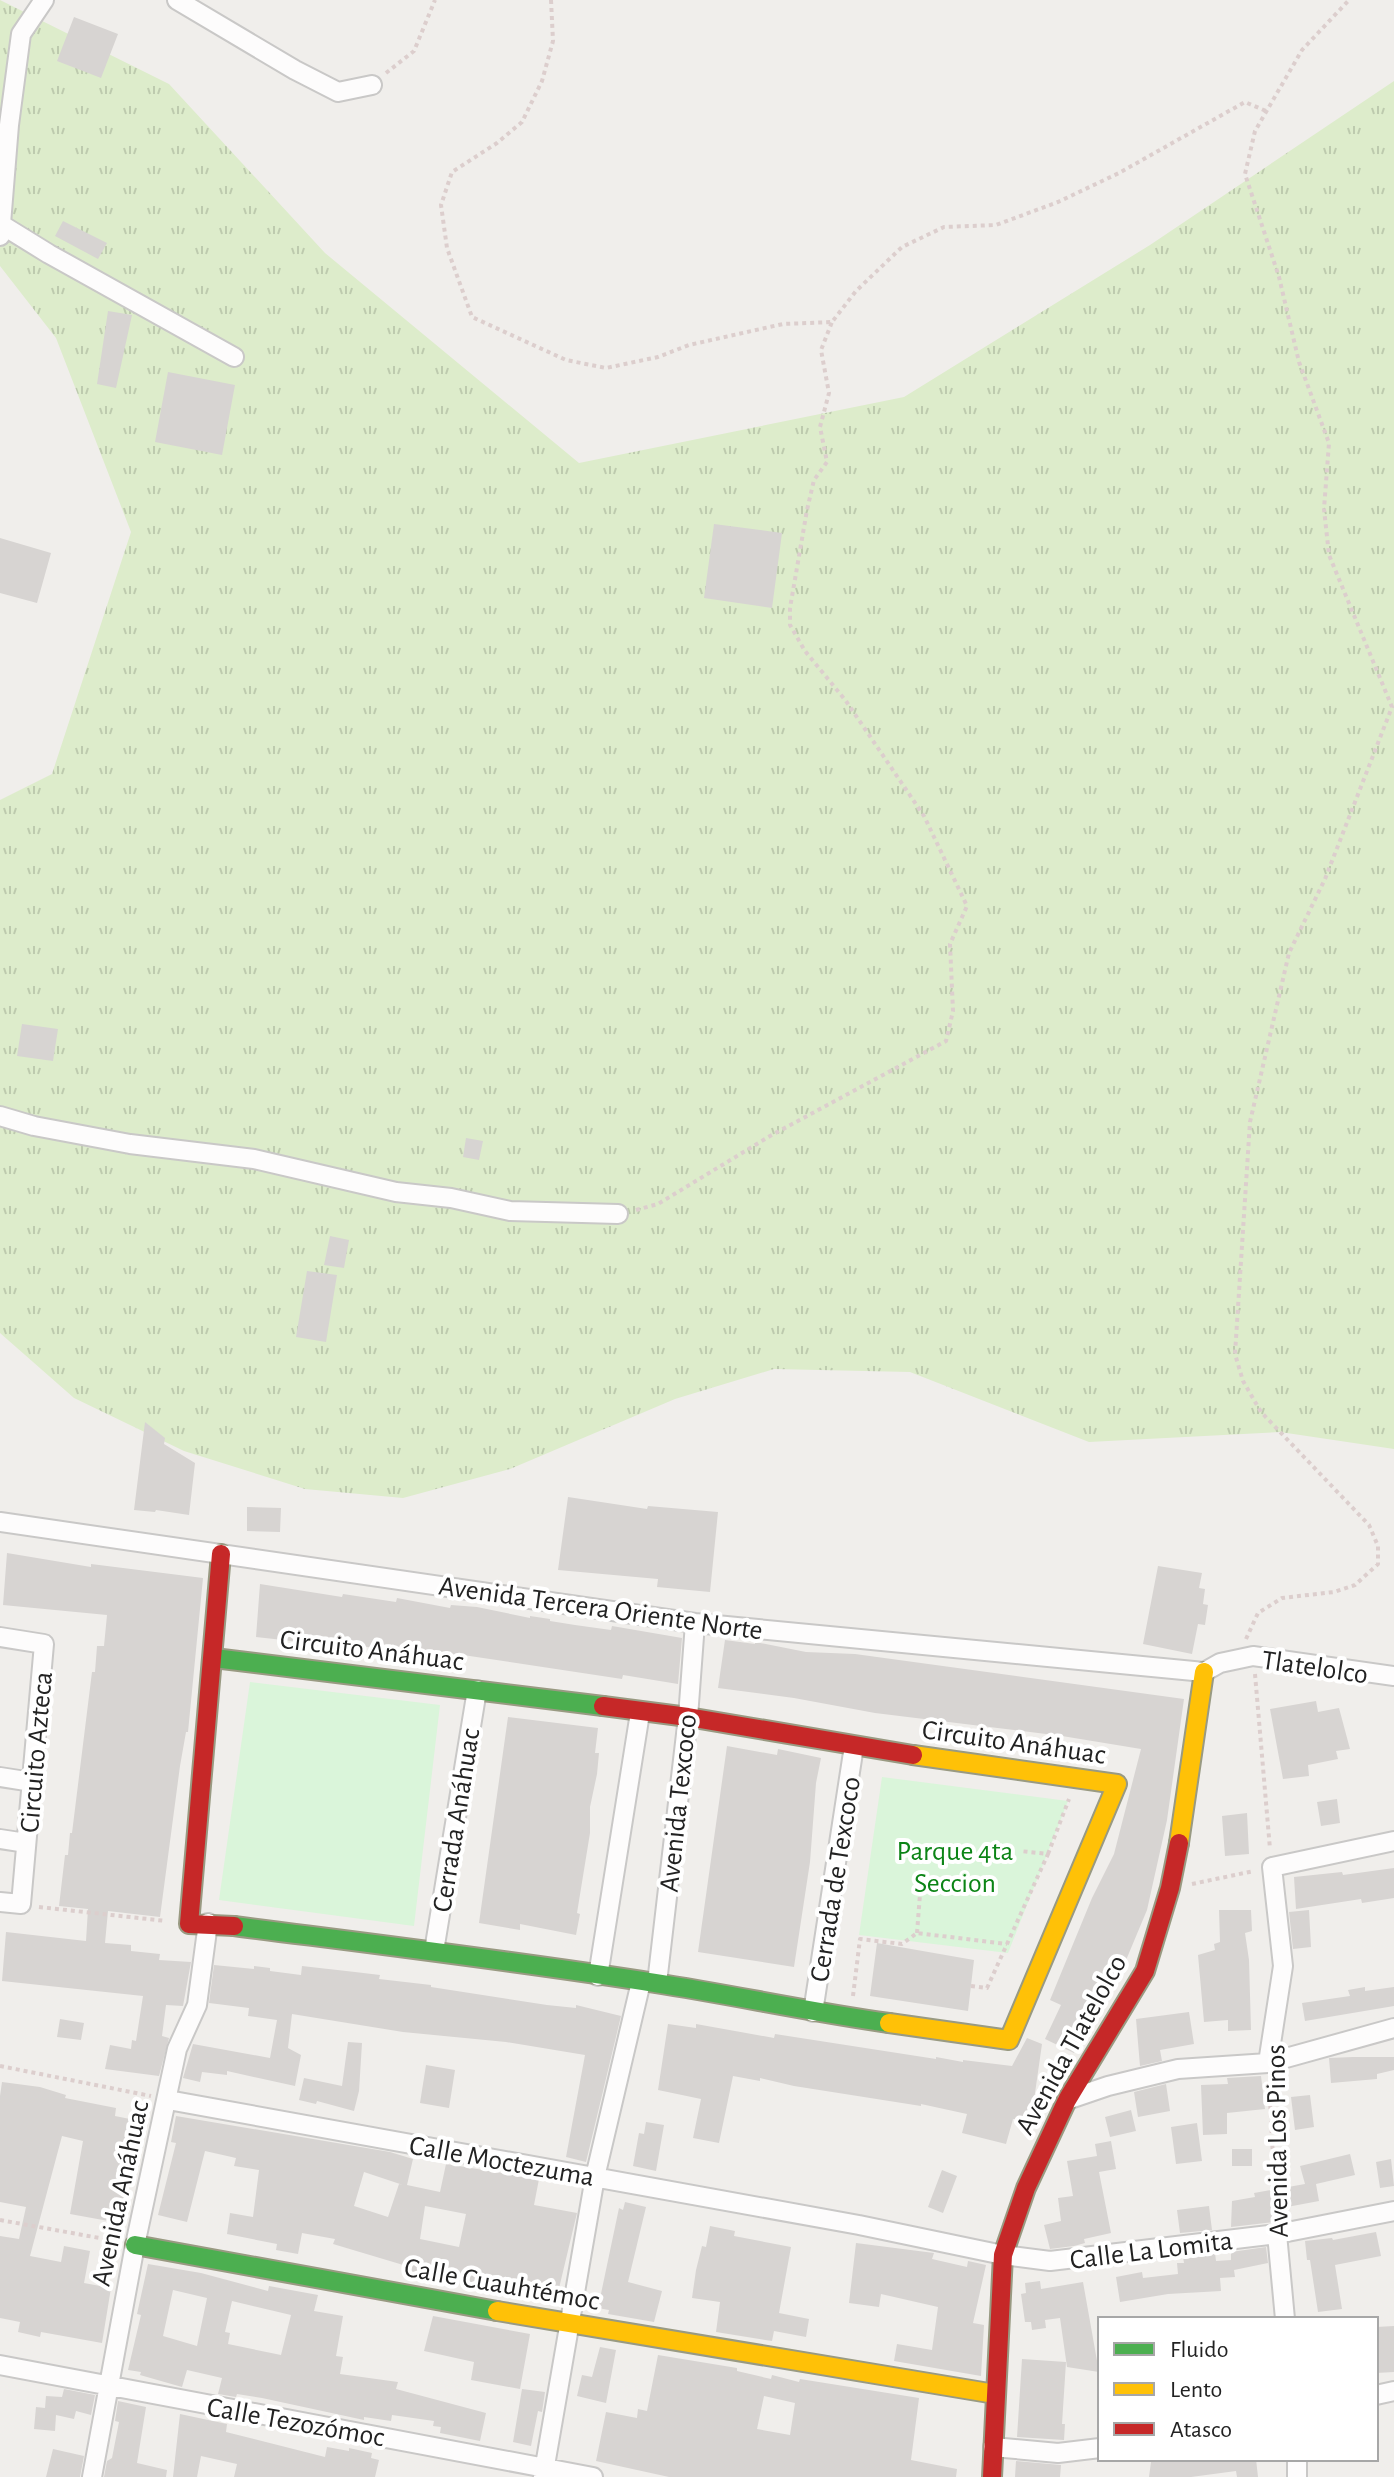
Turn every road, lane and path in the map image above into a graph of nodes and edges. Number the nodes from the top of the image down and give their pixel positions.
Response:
1 (44, 0) edge
2 (177, 0) edge
3 (435, 0) edge
4 (551, 0) edge
5 (1349, 0) edge
6 (372, 85) joint
7 (1266, 111) junction
8 (1, 230) edge
9 (832, 322) junction
10 (234, 357) dead end
11 (0, 1116) edge
12 (618, 1214) joint
13 (0, 1522) edge
14 (221, 1554) junction
15 (695, 1623) junction
16 (0, 1637) edge
17 (1244, 1657) junction
18 (214, 1658) junction
19 (1204, 1672) junction
20 (1394, 1676) edge
21 (477, 1690) junction
22 (640, 1713) junction
23 (688, 1717) junction
24 (854, 1746) junction
25 (0, 1777) edge
26 (1077, 1778) junction
27 (32, 1782) junction
28 (0, 1839) edge
29 (1394, 1841) edge
30 (26, 1843) junction
31 (1020, 1851) dead end
32 (1048, 1854) junction
33 (1272, 1867) junction
34 (1170, 1888) junction
35 (920, 1894) dead end
36 (0, 1902) edge
37 (21, 1904) junction
38 (198, 1924) junction
39 (917, 1933) junction
40 (1007, 1944) junction
41 (434, 1951) junction
42 (598, 1976) junction
43 (649, 1983) junction
44 (971, 1986) dead end
45 (815, 2002) junction
46 (1394, 2028) edge
47 (1268, 2063) junction
48 (0, 2066) edge
49 (168, 2100) junction
50 (1067, 2100) junction
51 (595, 2177) junction
52 (1394, 2211) edge
53 (0, 2220) edge
54 (1277, 2234) junction
55 (135, 2245) junction
56 (1003, 2255) junction
57 (1285, 2317) edge
58 (568, 2324) junction
59 (0, 2365) edge
60 (108, 2386) junction
61 (995, 2394) junction
62 (993, 2447) junction
63 (1098, 2448) edge
64 (544, 2472) edge
65 (92, 2477) edge
66 (593, 2477) edge
67 (992, 2477) edge

1 - 8 street
2 - 6 street
3 - 6 path
4 - 9 path
5 - 7 path
7 - 9 path
7 - 17 path
8 - 10 street
9 - 12 path
11 - 12 street
13 - 14 street, Avenida Tercera Oriente Norte
14 - 15 street, Avenida Tercera Oriente Norte
14 - 18 street
15 - 19 street, Avenida Tercera Oriente Norte
15 - 23 street, Avenida Texcoco
16 - 27 street, Circuito Azteca
17 - 19 street
17 - 20 street, Tlatelolco
17 - 33 path
18 - 21 street, Circuito Anáhuac
18 - 38 street
19 - 34 street, Avenida Tlatelolco
21 - 22 street, Circuito Anáhuac
21 - 41 street, Cerrada Anáhuac
22 - 23 street, Circuito Anáhuac
22 - 42 street
23 - 24 street, Circuito Anáhuac
23 - 43 street, Avenida Texcoco
24 - 26 street, Circuito Anáhuac
24 - 45 street, Cerrada de Texcoco
25 - 27 street
26 - 32 path
26 - 45 street, Circuito Anáhuac
27 - 30 street, Circuito Azteca
28 - 30 street
29 - 33 street
30 - 37 street, Circuito Azteca
31 - 32 path
32 - 40 path
33 - 34 path
33 - 47 street, Avenida Los Pinos
34 - 50 street, Avenida Tlatelolco
35 - 39 path
36 - 37 street
37 - 38 path
38 - 41 street, Circuito Anáhuac
38 - 49 street, Avenida Anáhuac
39 - 40 path
39 - 45 path
40 - 44 path
41 - 42 street, Circuito Anáhuac
42 - 43 street, Circuito Anáhuac
43 - 45 street, Circuito Anáhuac
43 - 51 street, Avenida Texcoco
46 - 47 street
47 - 50 street
47 - 54 path, Avenida Los Pinos
48 - 49 path
49 - 51 street, Calle Moctezuma
49 - 55 street, Avenida Anáhuac
50 - 56 street, Avenida Tlatelolco
51 - 56 street, Calle Moctezuma
51 - 58 street, Avenida Texcoco
52 - 54 street, Calle La Lomita
53 - 55 path
54 - 56 street, Calle La Lomita
54 - 57 street, Avenida Los Pinos
55 - 58 street, Calle Cuauhtémoc
55 - 60 street, Avenida Anáhuac
56 - 61 street, Avenida Tlatelolco
58 - 61 street, Calle Cuauhtémoc
58 - 64 street, Avenida Texcoco
59 - 60 street, Calle Tezozómoc
60 - 64 street, Calle Tezozómoc
60 - 65 street, Avenida Anáhuac
61 - 62 street, Avenida Tlatelolco
62 - 63 street
62 - 67 street, Avenida Tlatelolco
64 - 66 street, Calle Tezozómoc

